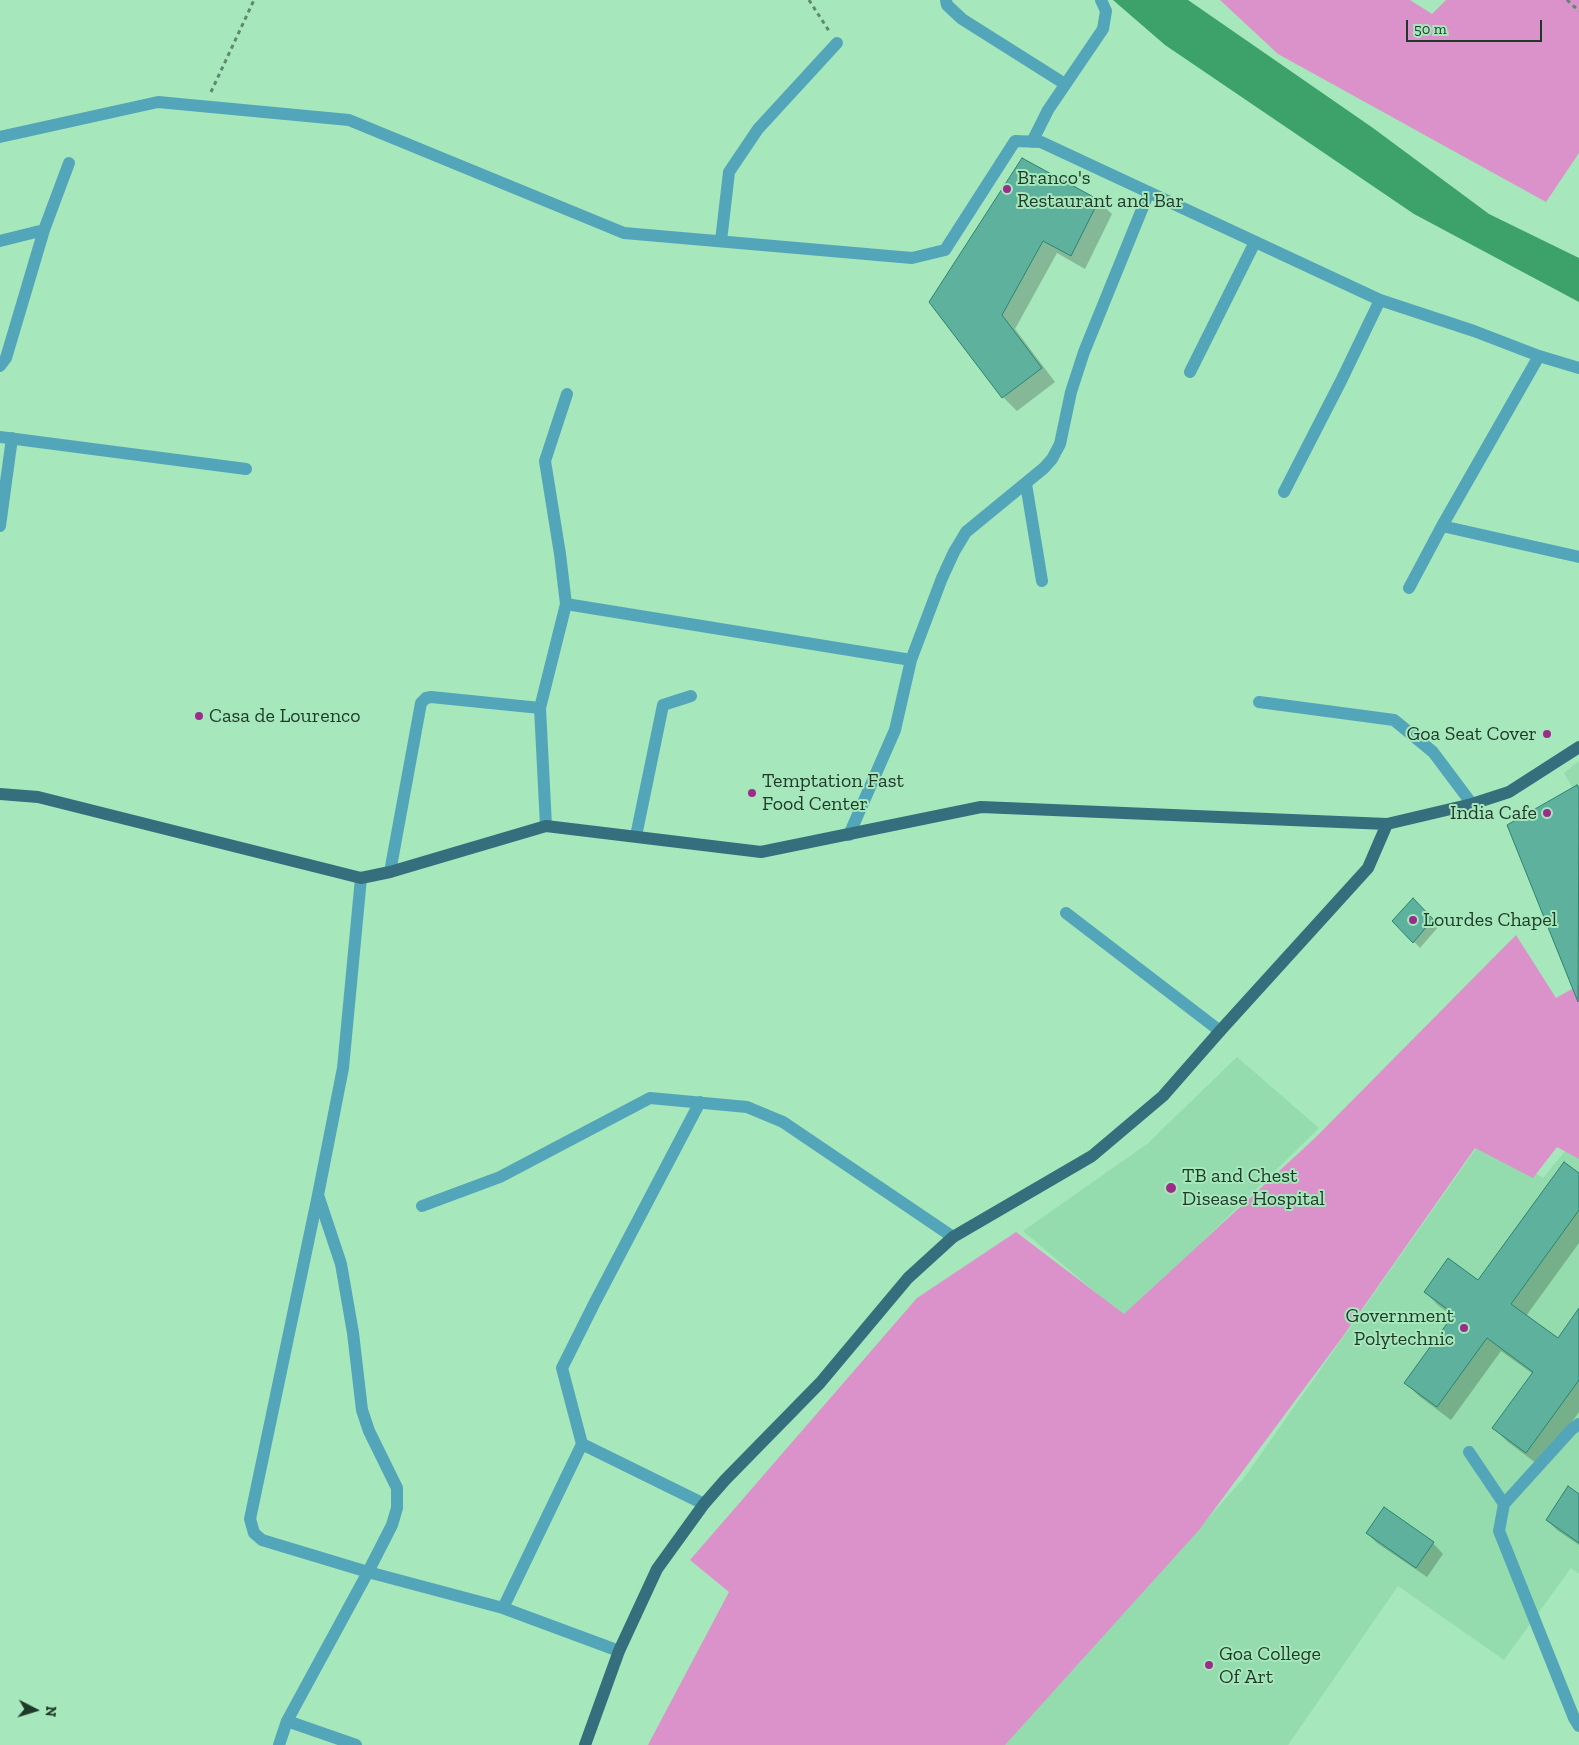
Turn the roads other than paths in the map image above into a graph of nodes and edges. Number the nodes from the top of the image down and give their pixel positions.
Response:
1 (946, 0) edge
2 (1101, 0) edge
3 (837, 43) road end
4 (1065, 84) junction
5 (0, 137) edge
6 (1032, 142) junction
7 (69, 163) dead end
8 (1149, 192) junction
9 (44, 230) junction
10 (0, 241) edge
11 (721, 241) junction
12 (1255, 242) junction
13 (1380, 300) junction
14 (1539, 356) junction
15 (0, 366) edge
16 (1579, 368) edge
17 (1190, 372) dead end
18 (567, 394) dead end
19 (6, 437) edge
20 (246, 469) dead end
21 (1026, 484) junction
22 (1284, 492) dead end
23 (0, 526) edge
24 (1442, 526) junction
25 (1579, 557) edge
26 (1042, 581) dead end
27 (1409, 588) dead end
28 (566, 604) junction
29 (911, 660) junction
30 (691, 696) dead end
31 (1259, 702) dead end
32 (540, 708) junction
33 (1579, 747) edge
34 (0, 794) edge
35 (1472, 804) junction
36 (1387, 824) junction
37 (546, 826) junction
38 (848, 835) junction
39 (636, 836) junction
40 (390, 872) junction
41 (361, 878) junction
42 (1066, 913) dead end
43 (1220, 1030) junction
44 (700, 1102) junction
45 (318, 1195) junction
46 (422, 1206) dead end
47 (953, 1237) junction
48 (1579, 1424) edge
49 (582, 1444) junction
50 (1469, 1452) dead end
51 (704, 1504) junction
52 (1504, 1504) junction
53 (368, 1572) junction
54 (503, 1608) junction
55 (619, 1651) junction
56 (287, 1721) junction
57 (1579, 1726) edge
58 (279, 1745) edge
59 (356, 1745) edge
60 (585, 1745) edge

1 - 4 street
2 - 4 street
3 - 11 street
4 - 6 street
5 - 11 street
6 - 8 street
6 - 11 street
7 - 9 street
8 - 12 street
8 - 21 street
9 - 10 street
9 - 15 street
12 - 13 street
12 - 17 street
13 - 14 street
13 - 22 street
14 - 16 street
14 - 24 street
18 - 28 street
19 - 20 street
19 - 23 street
21 - 26 street
21 - 29 street
24 - 25 street
24 - 27 street
28 - 29 street
28 - 32 street
29 - 38 street
30 - 39 street
31 - 35 street
32 - 37 street
32 - 40 street
33 - 35 main road
34 - 41 main road
35 - 36 main road
36 - 38 main road
36 - 43 main road
37 - 39 main road
37 - 40 main road
38 - 39 main road
40 - 41 main road
41 - 45 street
42 - 43 street
43 - 47 main road
44 - 46 street
44 - 47 street
44 - 49 street
45 - 53 street
45 - 53 street
47 - 51 main road
48 - 52 street
49 - 51 street
49 - 54 street
50 - 52 street
51 - 55 main road
52 - 57 street
53 - 54 street
53 - 56 street
54 - 55 street
55 - 60 main road
56 - 58 street
56 - 59 street

